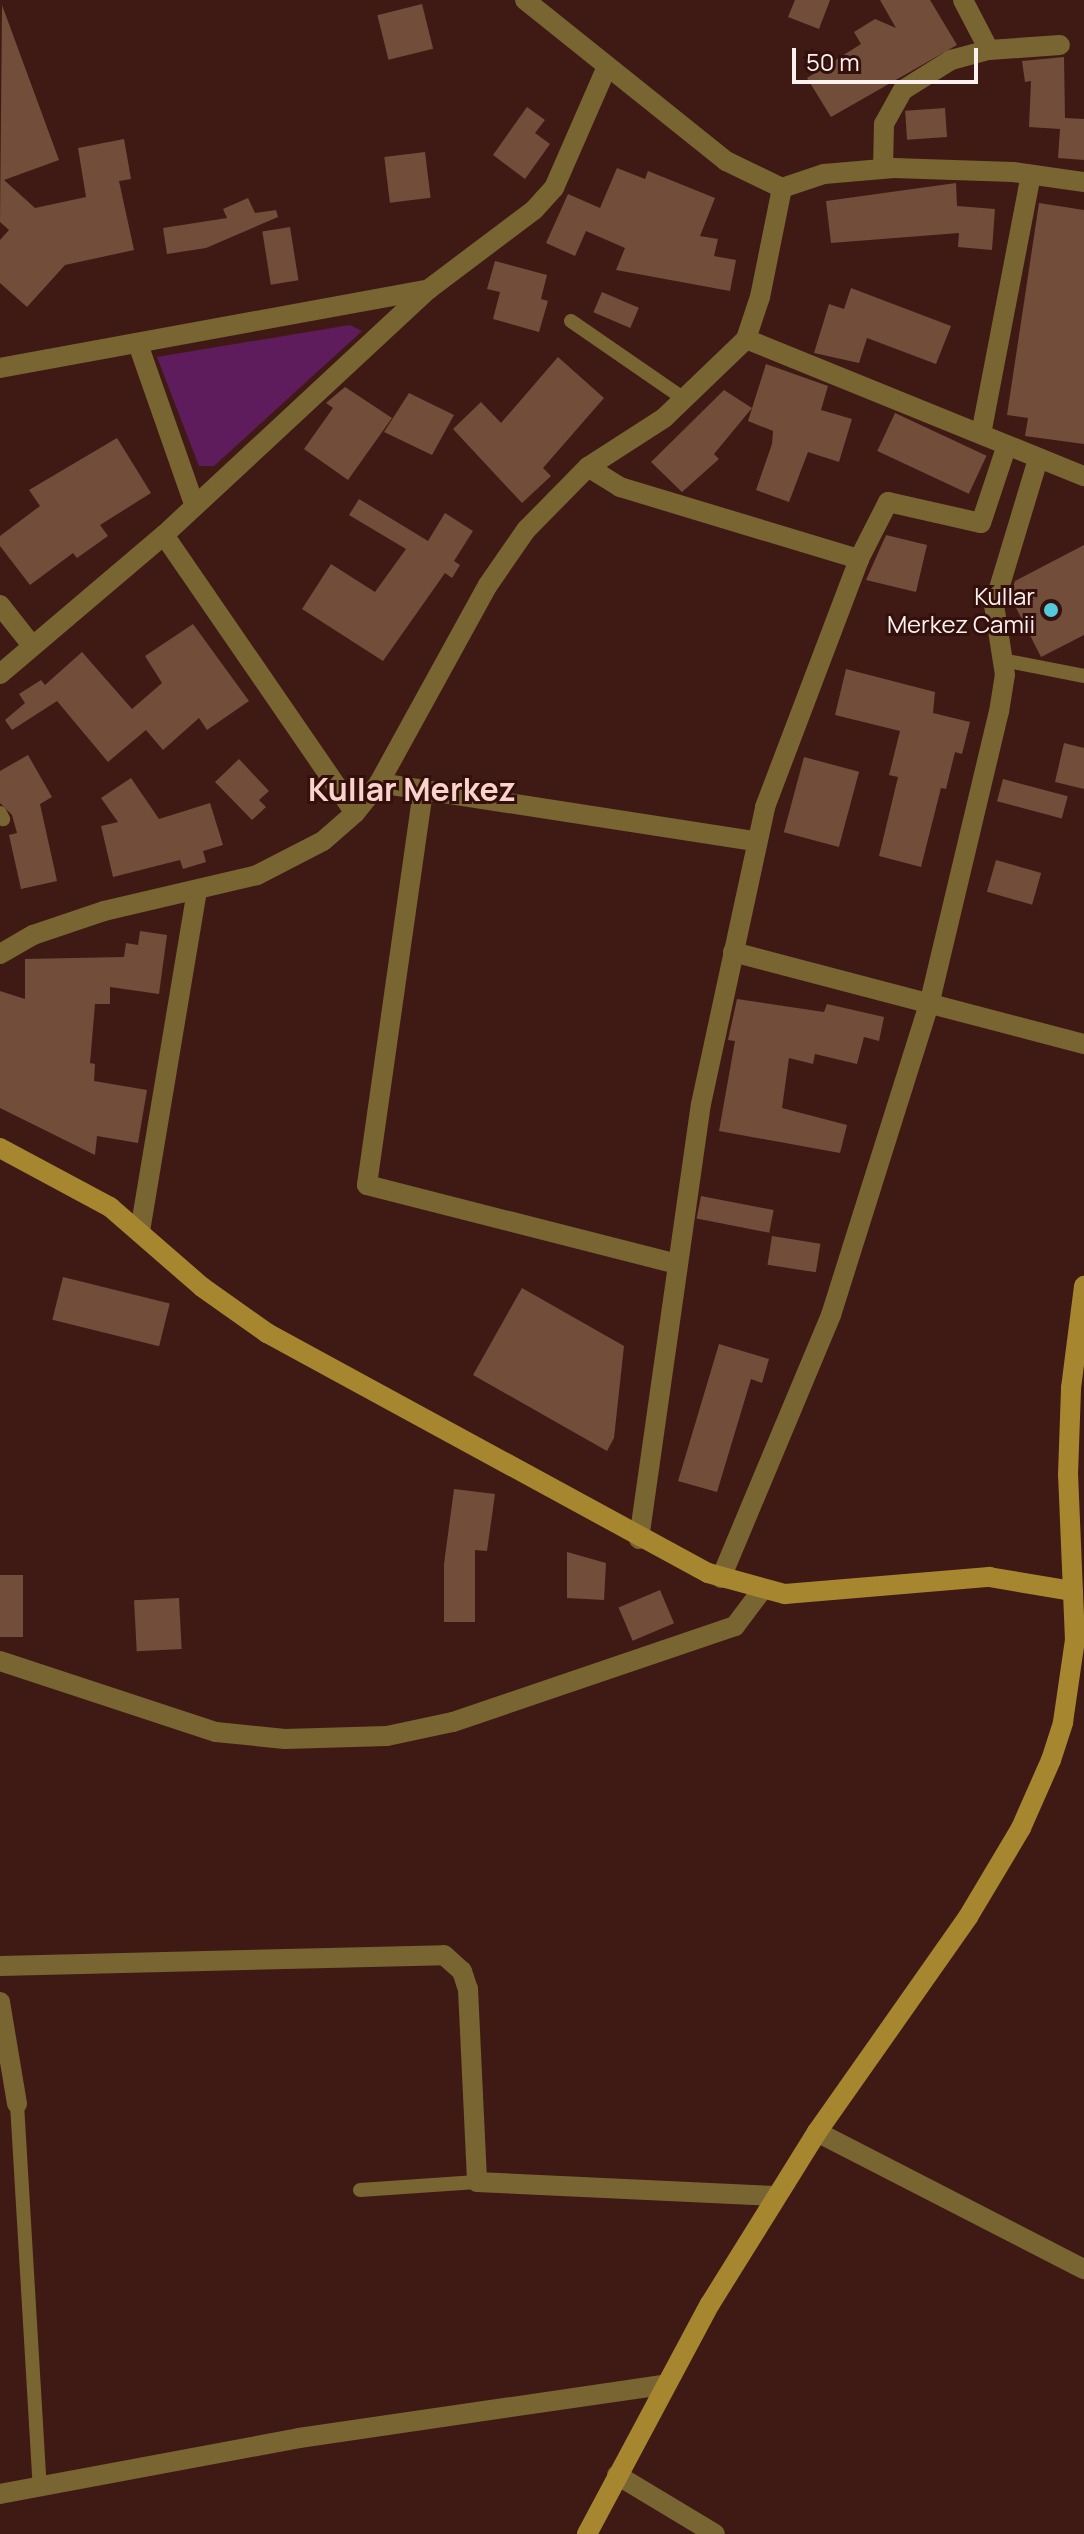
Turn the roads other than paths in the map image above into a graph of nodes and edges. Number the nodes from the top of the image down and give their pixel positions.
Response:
1 (525, 0) edge
2 (963, 0) edge
3 (1060, 45) dead end
4 (989, 50) junction
5 (606, 69) junction
6 (883, 168) junction
7 (1031, 175) junction
8 (1084, 182) edge
9 (782, 188) junction
10 (429, 289) junction
11 (571, 321) dead end
12 (746, 339) junction
13 (138, 344) junction
14 (0, 368) edge
15 (684, 399) junction
16 (981, 434) junction
17 (1007, 445) junction
18 (1038, 459) junction
19 (588, 467) junction
20 (1084, 476) edge
21 (194, 504) junction
22 (164, 535) junction
23 (859, 559) junction
24 (0, 605) edge
25 (30, 643) junction
26 (1002, 660) junction
27 (0, 674) edge
28 (1084, 676) edge
29 (379, 783) junction
30 (423, 791) junction
31 (355, 813) junction
32 (755, 841) junction
33 (197, 891) junction
34 (6, 945) edge
35 (733, 952) junction
36 (929, 1005) junction
37 (1084, 1044) edge
38 (0, 1148) edge
39 (140, 1231) junction
40 (677, 1264) junction
41 (1084, 1286) edge
42 (639, 1539) junction
43 (721, 1578) junction
44 (762, 1590) junction
45 (1073, 1591) junction
46 (0, 1661) edge
47 (0, 1966) edge
48 (0, 2002) edge
49 (17, 2104) joint
50 (817, 2132) junction
51 (477, 2182) junction
52 (360, 2190) dead end
53 (775, 2196) junction
54 (1084, 2269) edge
55 (664, 2385) junction
56 (617, 2475) junction
57 (40, 2486) junction
58 (0, 2494) edge
59 (587, 2534) edge
60 (715, 2534) edge

1 - 5 street
2 - 4 street
3 - 4 street
4 - 6 street
5 - 9 street
5 - 10 street
6 - 7 street
6 - 9 street
7 - 8 street
7 - 16 street
9 - 12 street
10 - 13 street
10 - 21 street
11 - 15 lane
12 - 15 street
12 - 16 street
13 - 14 street
13 - 21 street
15 - 19 street
16 - 17 street
17 - 18 street
17 - 23 street
18 - 20 street
18 - 26 street
19 - 23 street
19 - 29 street
21 - 22 street
22 - 25 street
22 - 31 street
23 - 32 street
24 - 25 street
25 - 27 street
26 - 28 lane
26 - 36 street
29 - 30 street
29 - 31 street
30 - 32 street
30 - 40 street
31 - 33 street
32 - 35 street
33 - 34 street
33 - 39 street
35 - 36 street
35 - 40 street
36 - 37 street
36 - 43 street
38 - 39 main road
39 - 42 main road
40 - 42 street
41 - 45 main road
42 - 43 main road
43 - 44 main road
44 - 45 main road
44 - 46 street
45 - 50 main road
47 - 51 street
48 - 49 street
49 - 57 lane
50 - 53 main road
50 - 54 street
51 - 52 lane
51 - 53 street
53 - 55 main road
55 - 56 main road
55 - 57 street
56 - 59 main road
56 - 60 street
57 - 58 street

